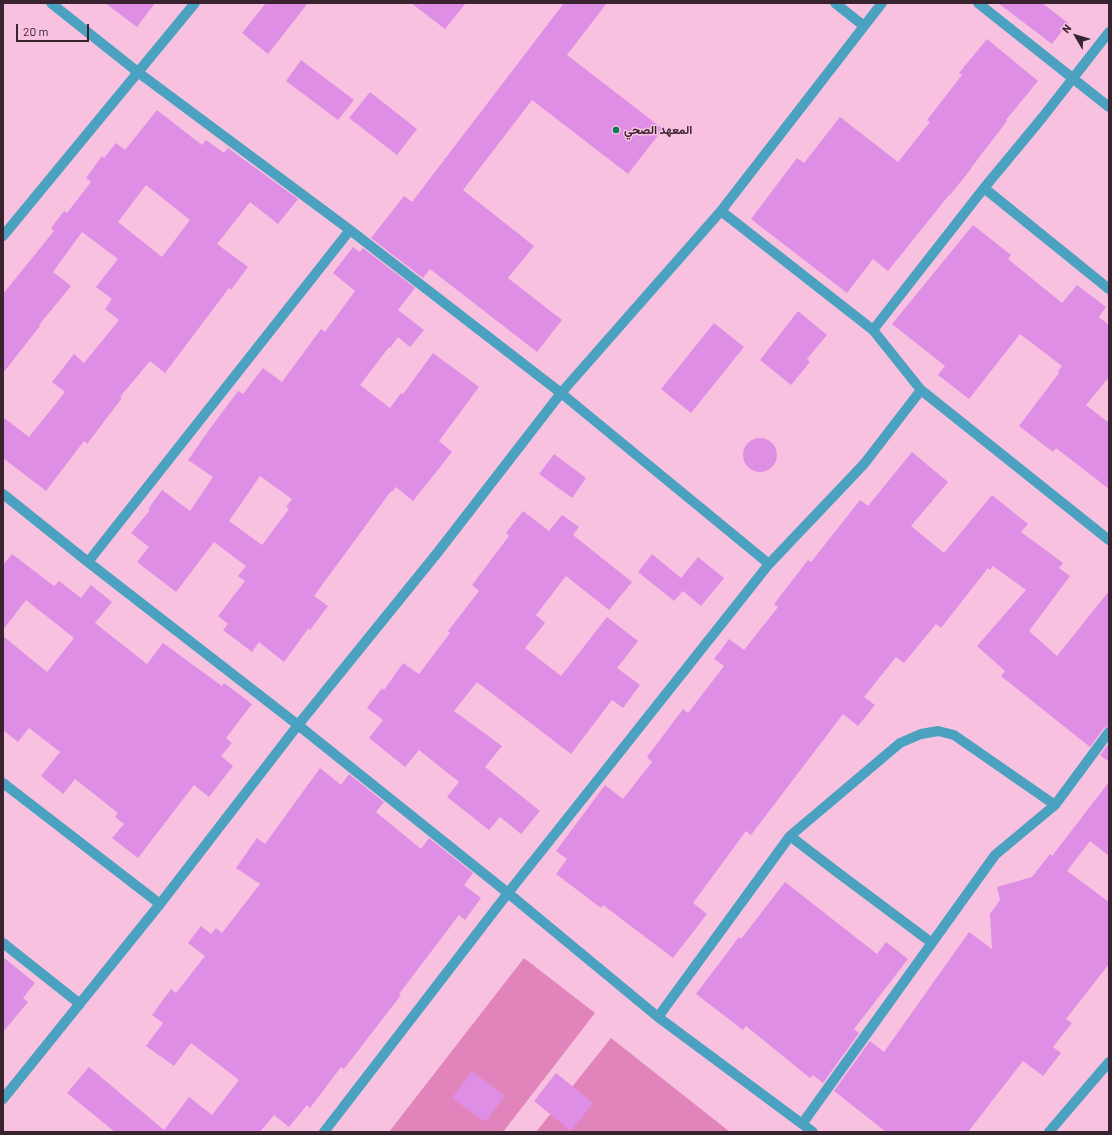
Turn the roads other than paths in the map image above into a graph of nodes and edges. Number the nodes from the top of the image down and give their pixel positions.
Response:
1 (51, 3) edge
2 (195, 3) edge
3 (835, 3) edge
4 (882, 3) edge
5 (978, 3) edge
6 (864, 26) junction
7 (1109, 32) edge
8 (139, 73) junction
9 (1072, 78) junction
10 (1109, 107) edge
11 (984, 188) junction
12 (721, 211) junction
13 (350, 230) junction
14 (3, 236) edge
15 (1109, 289) edge
16 (873, 330) junction
17 (921, 390) junction
18 (561, 393) junction
19 (3, 494) edge
20 (1109, 540) edge
21 (88, 562) junction
22 (770, 564) junction
23 (298, 725) junction
24 (1109, 732) edge
25 (3, 783) edge
26 (1055, 805) junction
27 (790, 836) junction
28 (508, 893) junction
29 (160, 904) junction
30 (3, 943) edge
31 (932, 943) junction
32 (80, 1004) junction
33 (658, 1017) junction
34 (1109, 1062) edge
35 (3, 1099) edge
36 (802, 1124) junction
37 (324, 1132) edge
38 (813, 1132) edge
39 (1049, 1132) edge

1 - 8 street
2 - 8 street
3 - 6 street
4 - 6 street
5 - 9 street
6 - 12 street
7 - 9 street
8 - 13 street
8 - 14 street
9 - 10 street
9 - 11 street
11 - 15 street
11 - 16 street
12 - 16 street
12 - 18 street
13 - 18 street
13 - 21 street
16 - 17 street
17 - 20 street
17 - 22 street
18 - 22 street
18 - 23 street
19 - 21 street
21 - 23 street
22 - 28 street
23 - 28 street
23 - 29 street
24 - 26 street
25 - 29 street
26 - 27 street
26 - 31 street
27 - 31 street
27 - 33 street
28 - 33 street
28 - 37 street
29 - 32 street
30 - 32 street
31 - 36 street
32 - 35 street
33 - 36 street
34 - 39 street
36 - 38 street

